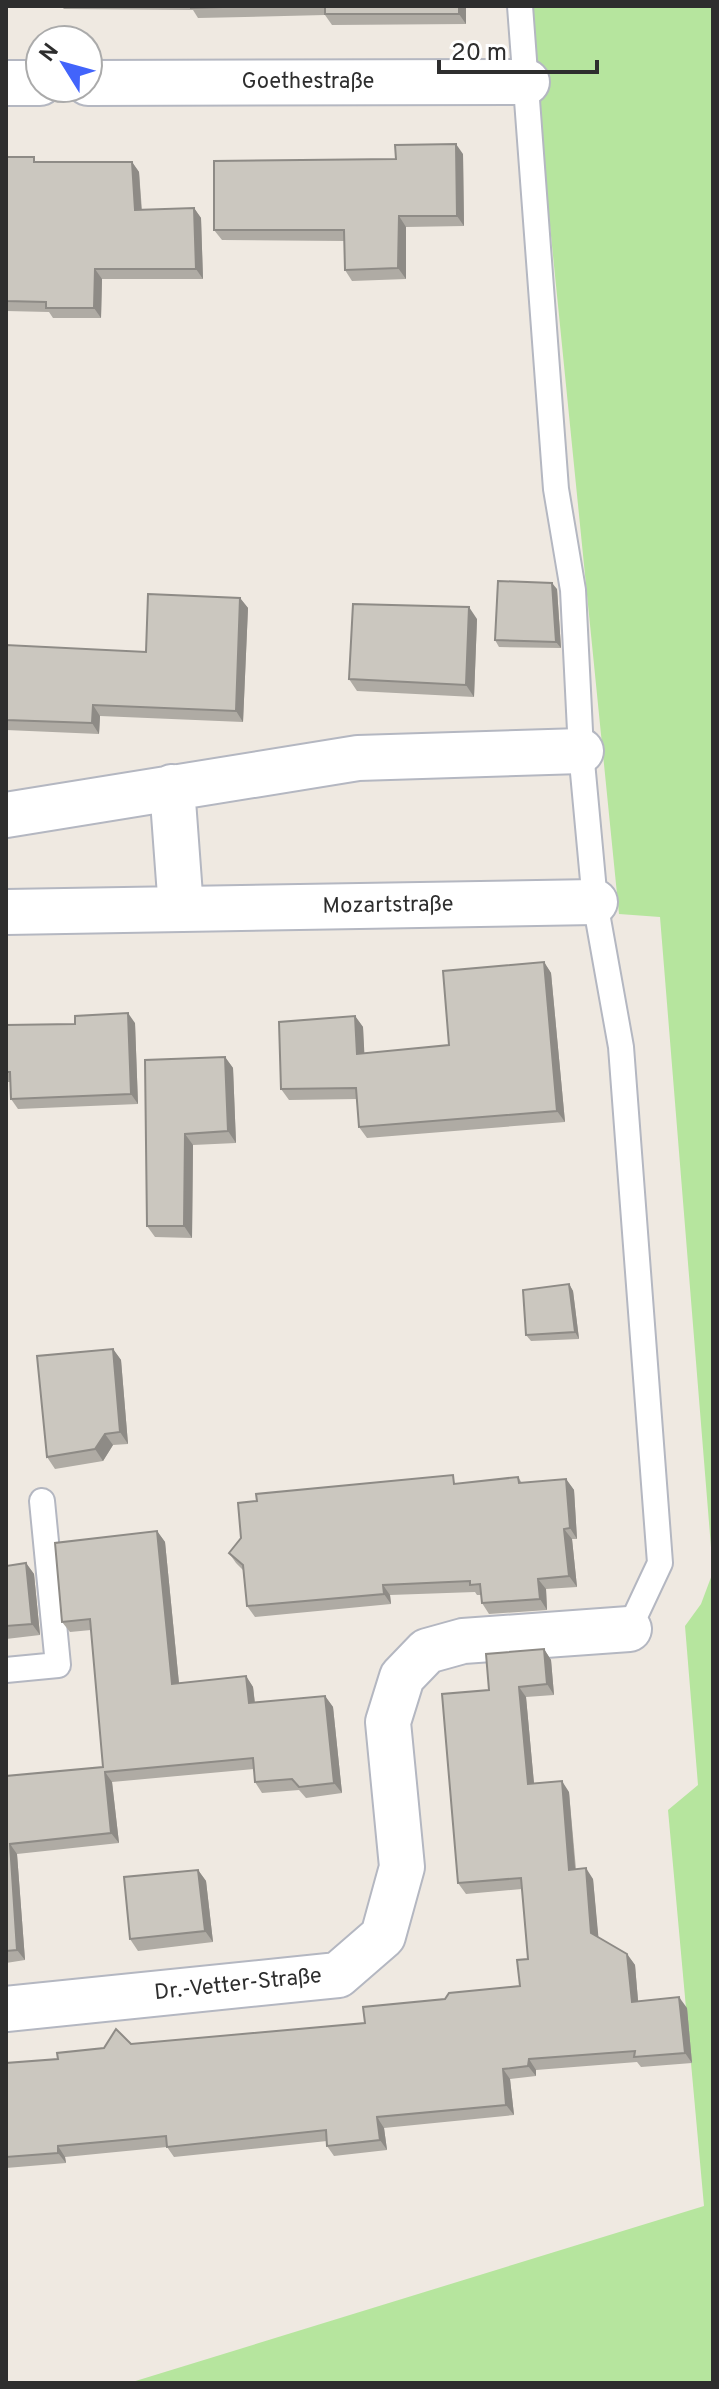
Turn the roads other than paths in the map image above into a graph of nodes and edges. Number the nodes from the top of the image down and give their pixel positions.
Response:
1 (520, 6) edge
2 (527, 82) junction
3 (104, 83) edge
4 (581, 751) junction
5 (172, 787) junction
6 (6, 815) edge
7 (595, 902) junction
8 (181, 909) junction
9 (6, 912) edge
10 (42, 1501) dead end
11 (629, 1629) joint
12 (6, 1670) edge
13 (6, 2009) edge

1 - 2 lane
2 - 3 street, Goethestraße
2 - 4 lane
4 - 5 street
4 - 7 lane
5 - 6 street
5 - 8 street
7 - 8 street, Mozartstraße
7 - 11 lane
8 - 9 street, Mozartstraße
10 - 12 lane
11 - 13 street, Dr.-Vetter-Straße

